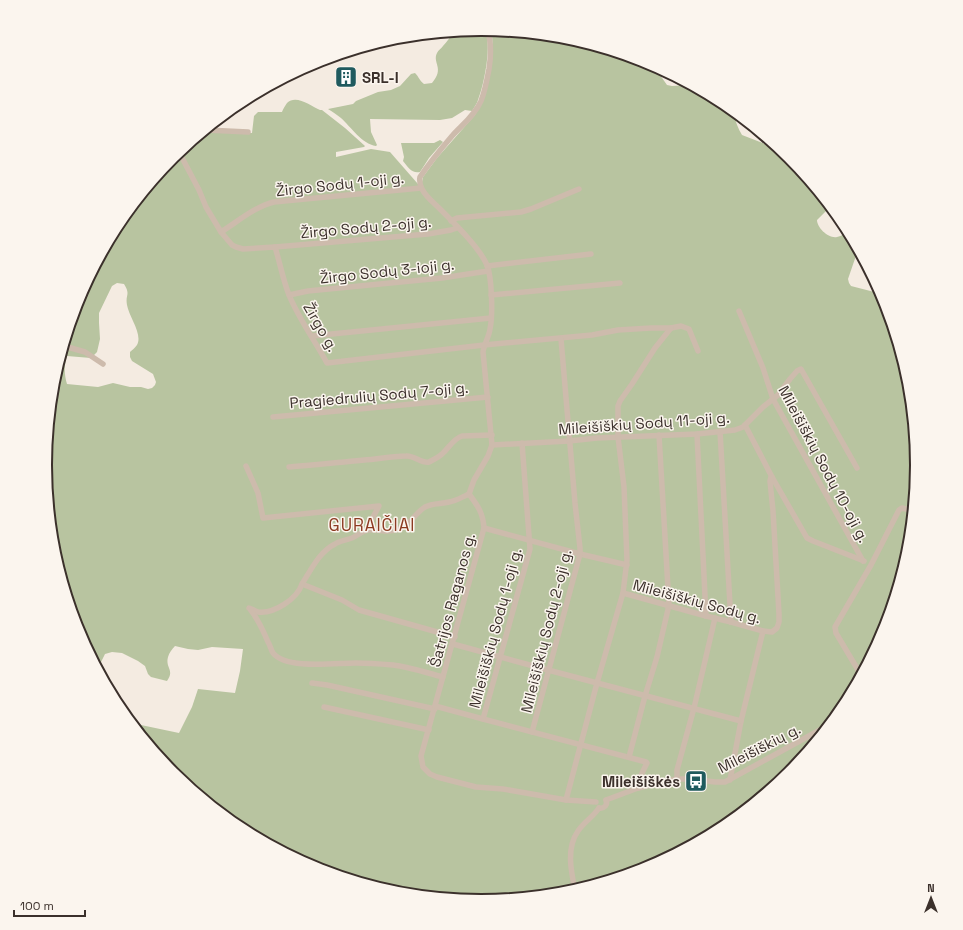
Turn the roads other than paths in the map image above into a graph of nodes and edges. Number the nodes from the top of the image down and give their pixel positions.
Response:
1 (489, 36) edge
2 (213, 130) edge
3 (248, 132) dead end
4 (182, 158) edge
5 (421, 188) junction
6 (579, 189) dead end
7 (451, 220) junction
8 (457, 228) junction
9 (221, 232) junction
10 (275, 247) junction
11 (591, 254) dead end
12 (488, 269) junction
13 (620, 283) dead end
14 (289, 295) junction
15 (491, 295) junction
16 (739, 311) dead end
17 (492, 318) junction
18 (671, 328) junction
19 (312, 336) junction
20 (561, 339) junction
21 (484, 345) junction
22 (69, 347) edge
23 (698, 351) dead end
24 (103, 364) dead end
25 (488, 397) junction
26 (773, 399) junction
27 (273, 417) dead end
28 (745, 425) junction
29 (720, 432) junction
30 (697, 434) junction
31 (492, 435) junction
32 (659, 435) junction
33 (618, 436) junction
34 (569, 440) junction
35 (522, 443) junction
36 (492, 445) junction
37 (246, 466) dead end
38 (289, 467) dead end
39 (857, 468) dead end
40 (772, 476) junction
41 (469, 494) junction
42 (908, 510) edge
43 (484, 528) junction
44 (366, 530) junction
45 (529, 541) junction
46 (580, 554) junction
47 (863, 561) junction
48 (627, 565) junction
49 (871, 565) junction
50 (302, 584) junction
51 (623, 593) junction
52 (668, 605) junction
53 (706, 616) junction
54 (716, 618) junction
55 (731, 622) junction
56 (763, 632) junction
57 (454, 637) junction
58 (453, 644) junction
59 (500, 657) junction
60 (859, 669) edge
61 (548, 670) junction
62 (443, 677) junction
63 (312, 683) dead end
64 (597, 683) junction
65 (645, 696) junction
66 (324, 707) dead end
67 (435, 708) junction
68 (694, 708) junction
69 (483, 719) junction
70 (742, 721) junction
71 (429, 730) junction
72 (532, 732) junction
73 (816, 733) edge
74 (580, 745) junction
75 (629, 757) junction
76 (677, 779) junction
77 (730, 780) junction
78 (638, 788) junction
79 (566, 800) junction
80 (598, 805) junction
81 (573, 884) edge

1 - 5 street
2 - 3 street
4 - 9 street
5 - 7 street
5 - 9 street, Žirgo Sodų 1-oji g.
6 - 7 street
7 - 8 street
8 - 10 street, Žirgo Sodų 2-oji g.
8 - 12 street
9 - 10 street
10 - 14 street, Žirgo g.
11 - 12 street, Žirgo Sodų 3-ioji g.
12 - 14 street, Žirgo Sodų 3-ioji g.
12 - 15 street
13 - 15 street
14 - 19 street, Žirgo g.
15 - 17 street
16 - 26 street, Mileišiškių Sodų 10-oji g.
17 - 19 street
17 - 21 street
18 - 20 street, Žirgo g.
18 - 23 street, Žirgo g.
18 - 33 street
19 - 21 street, Žirgo g.
20 - 21 street, Žirgo g.
20 - 34 street
21 - 25 street
22 - 24 street
25 - 27 street, Pragiedrulių Sodų 7-oji g.
25 - 31 street
26 - 28 street, Mileišiškių Sodų 11-oji g.
26 - 39 street, Mileišiškių Sodų 11-oji g.
26 - 47 street, Mileišiškių Sodų 10-oji g.
28 - 29 street, Mileišiškių Sodų 11-oji g.
28 - 40 street
29 - 30 street, Mileišiškių Sodų 11-oji g.
29 - 55 street
30 - 32 street, Mileišiškių Sodų 11-oji g.
30 - 53 street
31 - 36 street
31 - 38 street
32 - 33 street, Mileišiškių Sodų 11-oji g.
32 - 52 street
33 - 34 street, Mileišiškių Sodų 11-oji g.
33 - 48 street
34 - 35 street, Mileišiškių Sodų 11-oji g.
34 - 46 street, Mileišiškių Sodų 2-oji g.
35 - 36 street, Mileišiškių Sodų 11-oji g.
35 - 45 street, Mileišiškių Sodų 1-oji g.
36 - 41 street
37 - 44 street
40 - 47 street
40 - 56 street, Mileišiškių Sodų g.
41 - 43 street, Šatrijos Raganos g.
41 - 44 street
42 - 49 street
43 - 45 street
43 - 57 street, Šatrijos Raganos g.
44 - 50 street
45 - 46 street
45 - 59 street, Mileišiškių Sodų 1-oji g.
46 - 48 street
46 - 61 street, Mileišiškių Sodų 2-oji g.
47 - 49 street
48 - 51 street
49 - 60 street
50 - 57 street
50 - 62 street
51 - 52 street, Mileišiškių Sodų g.
51 - 64 street, Mileišiškių Sodų g.
52 - 53 street, Mileišiškių Sodų g.
52 - 65 street
53 - 54 street, Mileišiškių Sodų g.
54 - 55 street, Mileišiškių Sodų g.
54 - 68 street
55 - 56 street, Mileišiškių Sodų g.
56 - 70 street
57 - 58 street, Šatrijos Raganos g.
58 - 59 street
58 - 62 street, Šatrijos Raganos g.
59 - 61 street
59 - 69 street, Mileišiškių Sodų 1-oji g.
61 - 64 street
61 - 72 street, Mileišiškių Sodų 2-oji g.
62 - 67 street, Šatrijos Raganos g.
63 - 67 street
64 - 65 street
64 - 74 street, Mileišiškių Sodų g.
65 - 68 street
65 - 75 street
66 - 71 street
67 - 69 street
67 - 71 street, Šatrijos Raganos g.
68 - 70 street
68 - 76 street
69 - 72 street, Mileišiškių Sodų 1-oji g.
70 - 77 street
71 - 79 street, Šatrijos Raganos g.
72 - 74 street, Mileišiškių Sodų 1-oji g.
73 - 77 street, Mileišiškių g.
74 - 75 street, Mileišiškių Sodų 1-oji g.
74 - 79 street, Mileišiškių Sodų g.
75 - 78 street, Mileišiškių Sodų 1-oji g.
76 - 77 street, Mileišiškių g.
76 - 78 street, Mileišiškių g.
78 - 80 street, Mileišiškių g.
79 - 80 street, Šatrijos Raganos g.
80 - 81 street

